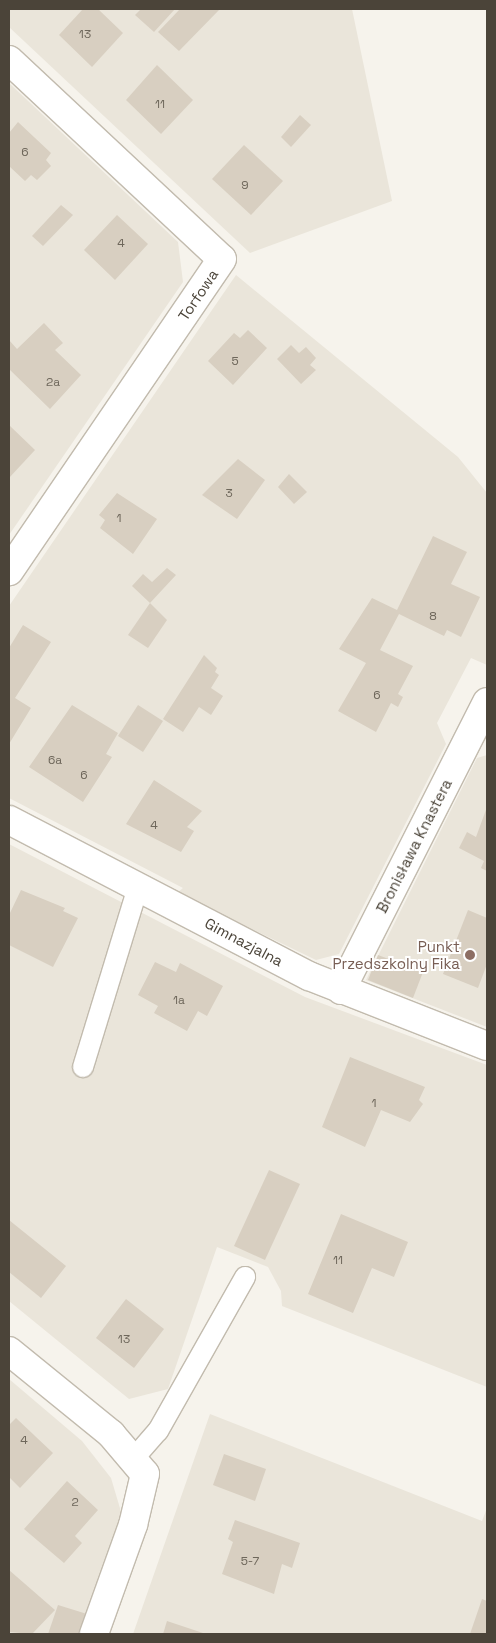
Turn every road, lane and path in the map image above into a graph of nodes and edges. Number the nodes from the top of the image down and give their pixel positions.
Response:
1 (9, 60) edge
2 (9, 571) edge
3 (487, 702) edge
4 (9, 820) edge
5 (138, 887) junction
6 (341, 990) junction
7 (487, 1046) edge
8 (83, 1067) dead end
9 (245, 1277) dead end
10 (9, 1351) edge
11 (135, 1457) junction
12 (94, 1634) edge

1 - 2 street, Torfowa
3 - 6 street, Bronisława Knastera
4 - 5 street, Gimnazjalna
5 - 6 street, Gimnazjalna
5 - 8 lane
6 - 7 street, Gimnazjalna
9 - 11 lane
10 - 11 street
11 - 12 street

